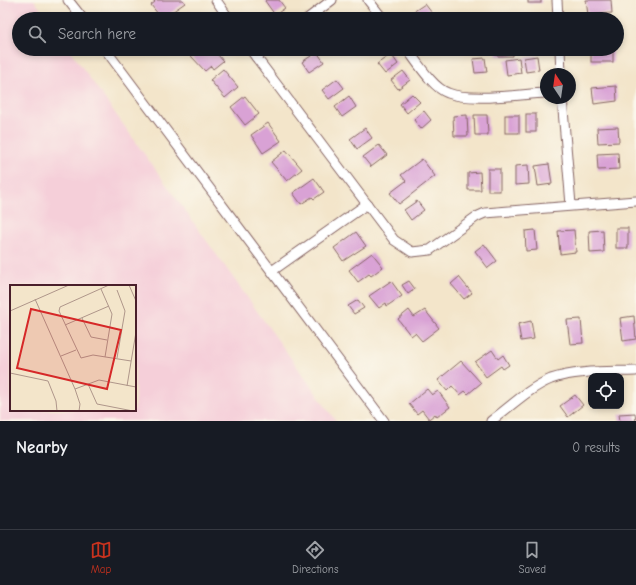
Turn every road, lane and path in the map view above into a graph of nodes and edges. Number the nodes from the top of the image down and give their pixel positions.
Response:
1 (68, 0) edge
2 (216, 0) edge
3 (332, 0) edge
4 (368, 0) edge
5 (557, 0) edge
6 (77, 12) edge
7 (224, 12) edge
8 (316, 12) edge
9 (377, 12) edge
10 (558, 12) edge
11 (110, 56) edge
12 (412, 56) edge
13 (560, 56) edge
14 (256, 57) edge
15 (561, 68) edge
16 (540, 93) edge
17 (563, 104) edge
18 (636, 201) edge
19 (367, 204) junction
20 (571, 205) junction
21 (272, 271) junction
22 (636, 371) edge
23 (501, 413) junction
24 (384, 421) edge
25 (491, 421) edge
26 (507, 421) edge

1 - 6 street
2 - 7 street
3 - 8 street
4 - 9 street
5 - 10 street
11 - 21 street
12 - 16 street
13 - 15 street
14 - 19 street
17 - 20 street
18 - 20 street
19 - 20 street
19 - 21 street
21 - 24 street
22 - 23 street
23 - 25 street
23 - 26 street

